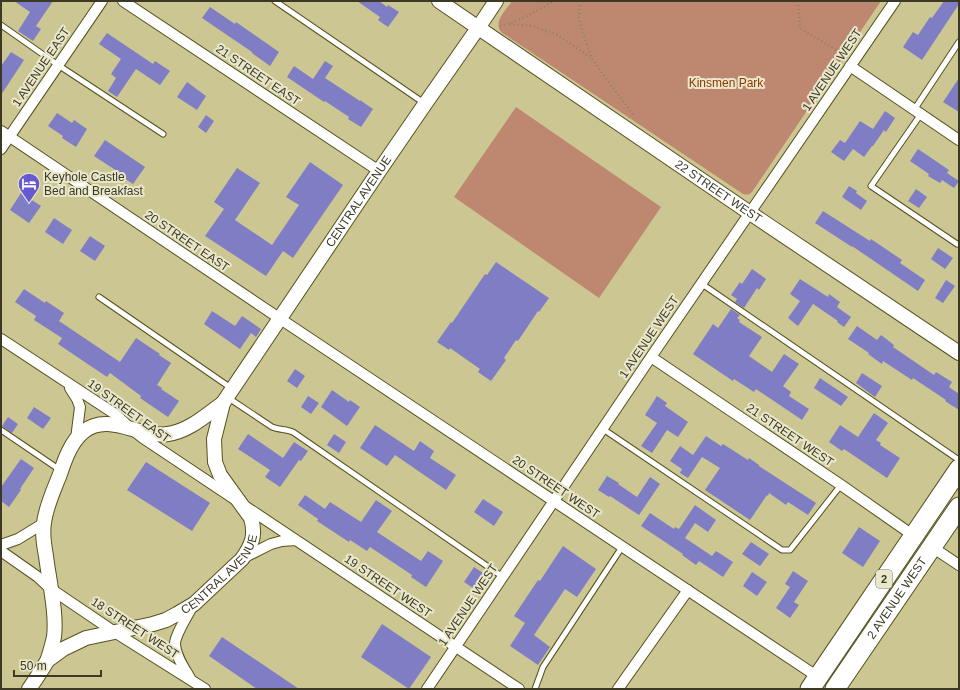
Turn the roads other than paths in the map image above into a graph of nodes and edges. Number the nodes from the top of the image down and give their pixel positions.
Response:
1 (102, 1) edge
2 (123, 1) edge
3 (275, 1) edge
4 (439, 1) edge
5 (496, 1) edge
6 (895, 1) edge
7 (1, 25) edge
8 (478, 28) junction
9 (959, 42) edge
10 (852, 64) junction
11 (58, 65) junction
12 (424, 104) junction
13 (918, 112) junction
14 (5, 134) edge
15 (163, 134) dead end
16 (959, 140) edge
17 (1, 149) edge
18 (379, 171) junction
19 (750, 213) junction
20 (957, 244) dead end
21 (702, 284) junction
22 (99, 297) dead end
23 (279, 318) junction
24 (1, 339) edge
25 (959, 353) edge
26 (651, 357) junction
27 (68, 384) junction
28 (227, 396) junction
29 (129, 427) junction
30 (603, 429) junction
31 (1, 430) edge
32 (76, 439) junction
33 (959, 460) edge
34 (959, 469) edge
35 (61, 470) junction
36 (841, 485) junction
37 (554, 501) junction
38 (242, 505) junction
39 (959, 507) edge
40 (44, 523) junction
41 (914, 536) junction
42 (296, 540) junction
43 (1, 545) edge
44 (622, 547) junction
45 (932, 547) junction
46 (1, 551) edge
47 (242, 559) junction
48 (959, 565) edge
49 (503, 577) junction
50 (51, 589) junction
51 (688, 590) junction
52 (194, 604) junction
53 (116, 633) junction
54 (455, 647) junction
55 (48, 660) junction
56 (191, 680) junction
57 (814, 683) edge
58 (836, 688) edge
59 (29, 689) edge
60 (205, 689) edge
61 (427, 689) edge
62 (519, 689) edge
63 (535, 689) edge
64 (618, 689) edge

1 - 11 street, 1 AVENUE EAST
2 - 18 street, 21 STREET EAST
3 - 12 lane
4 - 8 street, 22 STREET WEST
5 - 8 street, CENTRAL AVENUE
6 - 10 street, 1 AVENUE WEST
7 - 11 lane
8 - 12 street, CENTRAL AVENUE
8 - 19 street, 22 STREET WEST
9 - 13 lane
10 - 13 street
10 - 19 street, 1 AVENUE WEST
11 - 14 street, 1 AVENUE EAST
11 - 15 lane
12 - 18 street, CENTRAL AVENUE
13 - 16 street
13 - 20 lane
14 - 17 street, 1 AVENUE EAST
14 - 23 street, 20 STREET EAST
18 - 23 street, CENTRAL AVENUE
19 - 21 street, 1 AVENUE WEST
19 - 25 street, 22 STREET WEST
21 - 26 street, 1 AVENUE WEST
21 - 33 lane
22 - 28 lane
23 - 28 street, CENTRAL AVENUE
23 - 37 street, 20 STREET WEST
24 - 27 street, 19 STREET EAST
26 - 30 street, 1 AVENUE WEST
26 - 36 street, 21 STREET WEST
27 - 29 street, 19 STREET EAST
27 - 32 street
28 - 29 street, CENTRAL AVENUE
28 - 38 street, CENTRAL AVENUE
28 - 49 lane
29 - 32 street, CENTRAL AVENUE
29 - 38 street, 19 STREET EAST
30 - 36 lane
30 - 37 street, 1 AVENUE WEST
31 - 35 lane
32 - 35 street, CENTRAL AVENUE
34 - 41 highway, 2 AVENUE WEST / 2
35 - 40 street, CENTRAL AVENUE
36 - 41 street, 21 STREET WEST
37 - 44 street, 20 STREET WEST
37 - 49 street, 1 AVENUE WEST
38 - 42 street, 19 STREET WEST
38 - 47 street, CENTRAL AVENUE
39 - 45 highway, 2 AVENUE WEST / 2
40 - 43 street
40 - 50 street, CENTRAL AVENUE
41 - 57 highway, 2 AVENUE WEST / 2
42 - 47 street
42 - 54 street, 19 STREET WEST
44 - 51 street, 20 STREET WEST
44 - 63 lane
45 - 48 street
45 - 58 highway, 2 AVENUE WEST / 2
46 - 50 street, 18 STREET WEST
47 - 52 street, CENTRAL AVENUE
49 - 54 street, 1 AVENUE WEST
50 - 53 street, 18 STREET WEST
50 - 55 street, CENTRAL AVENUE
51 - 57 street, 20 STREET WEST
51 - 64 street
52 - 53 street, CENTRAL AVENUE
52 - 56 street
53 - 55 street, CENTRAL AVENUE
53 - 56 street, 18 STREET WEST
54 - 61 street, 1 AVENUE WEST
54 - 62 street, 19 STREET WEST
55 - 59 street, CENTRAL AVENUE
56 - 60 street, 18 STREET WEST

